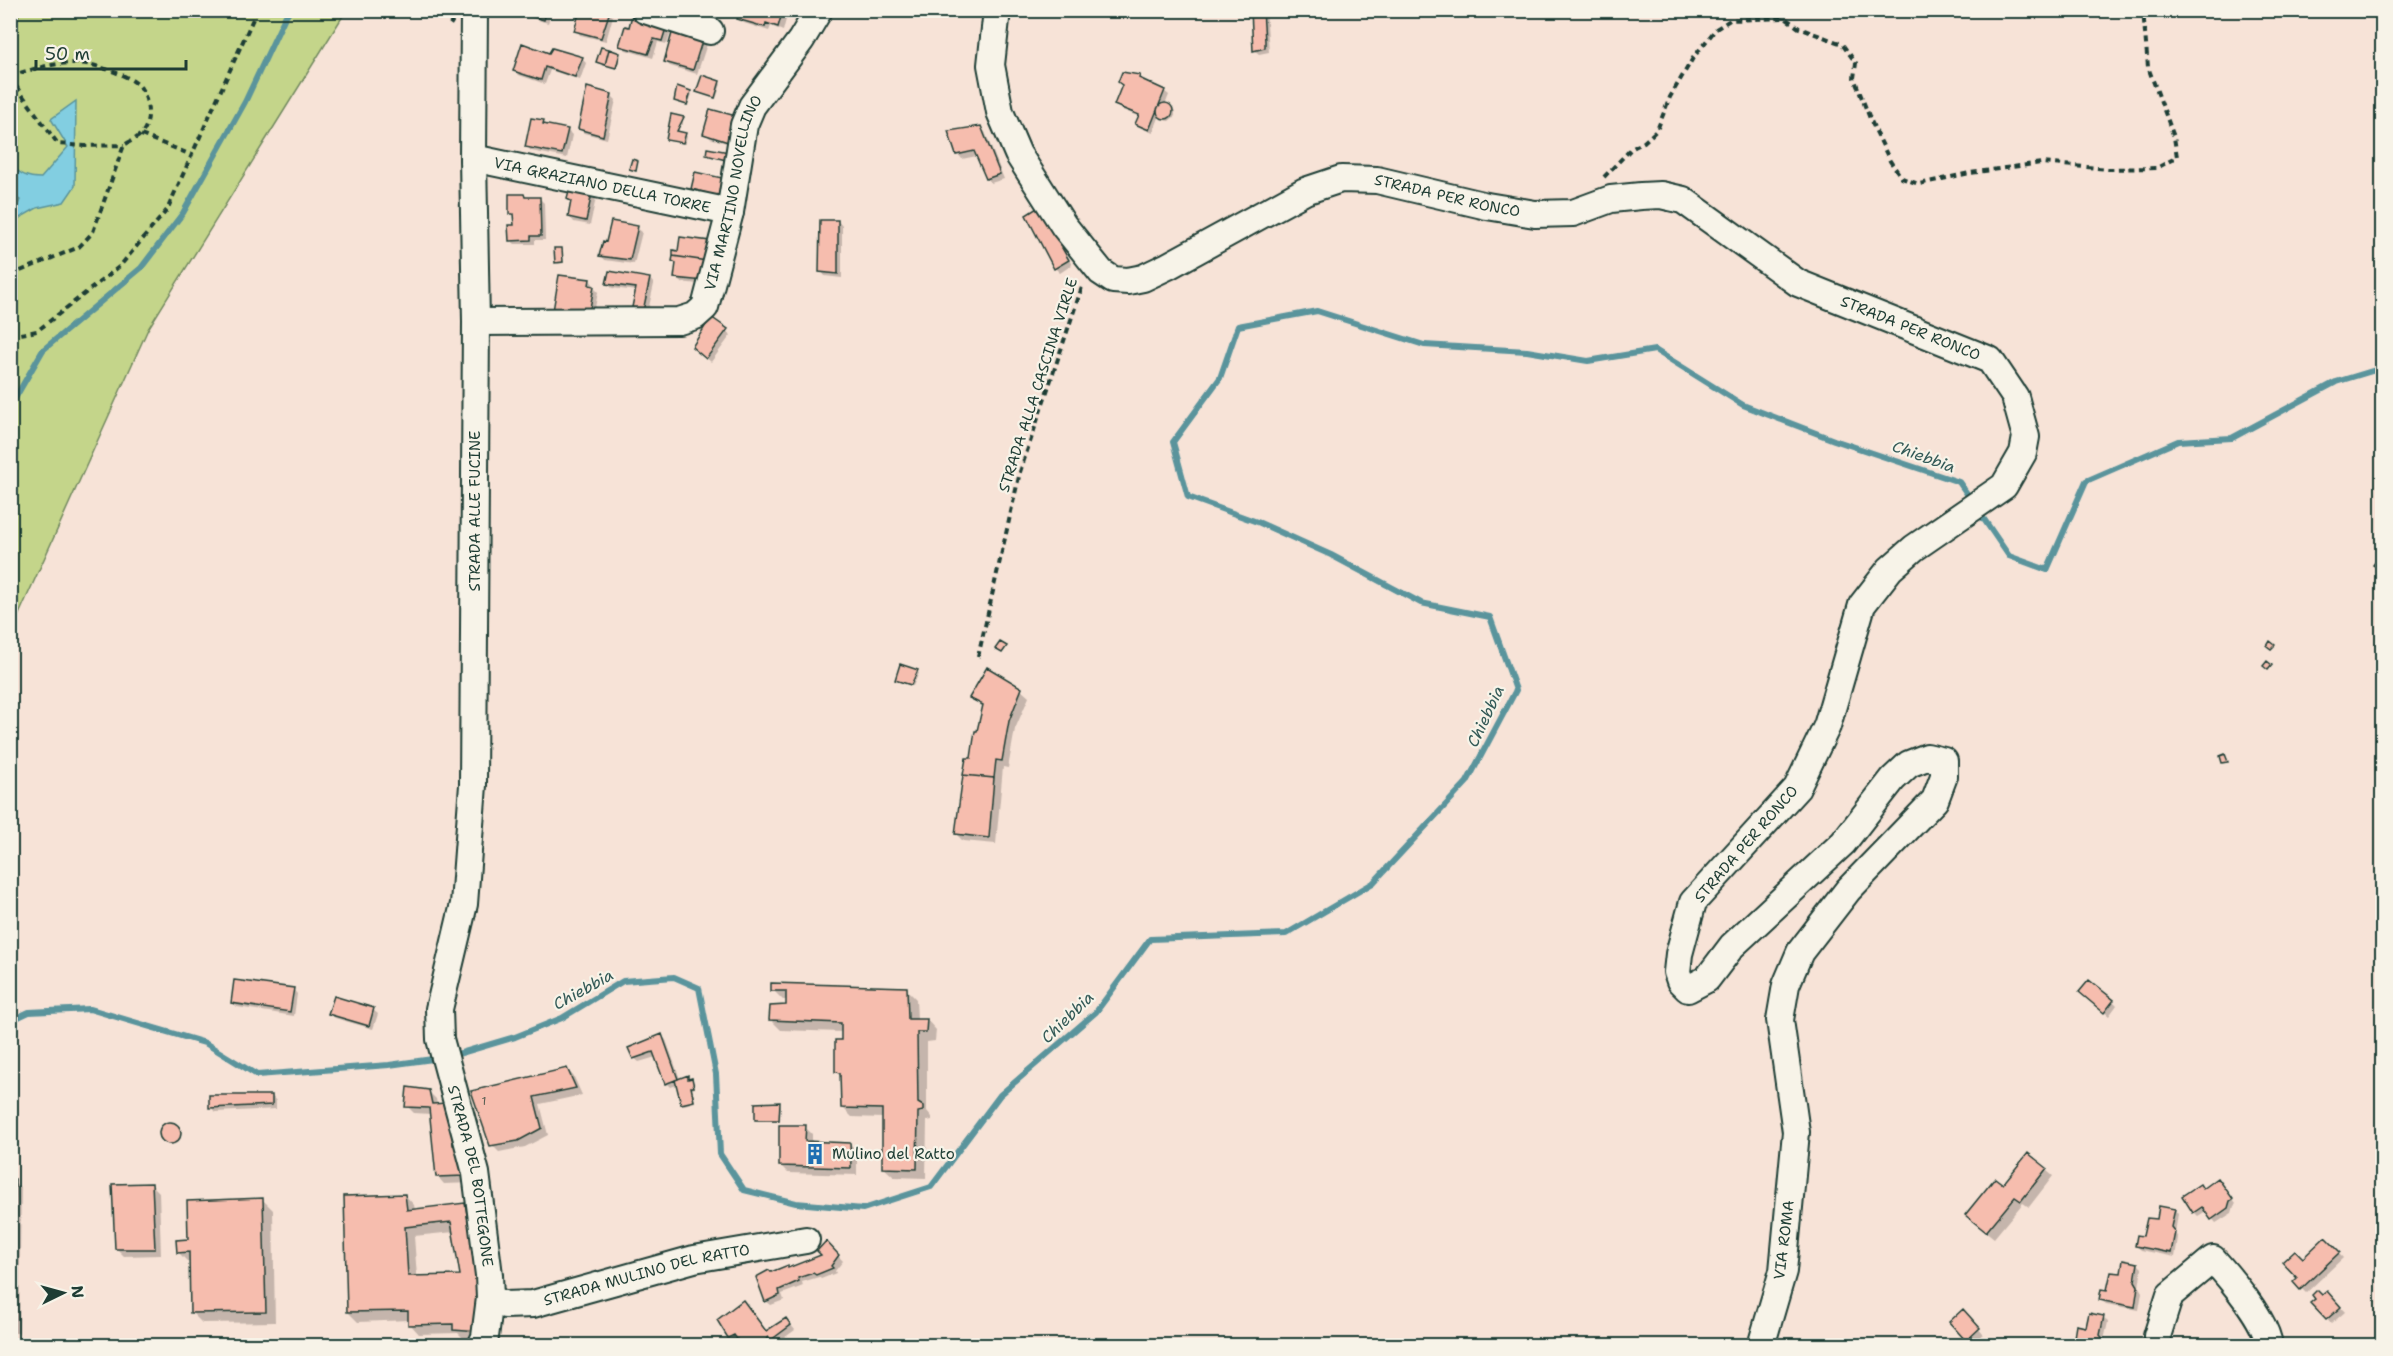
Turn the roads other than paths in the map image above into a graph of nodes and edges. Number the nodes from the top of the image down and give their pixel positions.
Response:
1 (474, 10) edge
2 (645, 10) edge
3 (819, 10) edge
4 (997, 10) edge
5 (710, 31) dead end
6 (473, 158) junction
7 (730, 212) junction
8 (476, 322) junction
9 (439, 1009) joint
10 (1796, 1132) joint
11 (806, 1240) dead end
12 (490, 1298) junction
13 (482, 1346) edge
14 (1761, 1346) edge
15 (2158, 1346) edge
16 (2269, 1346) edge

1 - 6 street, STRADA ALLE FUCINE
2 - 5 street
3 - 7 street, VIA MARTINO NOVELLINO
4 - 10 street, STRADA PER RONCO
6 - 7 street, VIA GRAZIANO DELLA TORRE
6 - 8 street, STRADA ALLE FUCINE
7 - 8 street, VIA MARTINO NOVELLINO
8 - 9 street, STRADA ALLE FUCINE
9 - 12 street, STRADA DEL BOTTEGONE
10 - 14 street, VIA ROMA
11 - 12 street, STRADA MULINO DEL RATTO
12 - 13 street, STRADA DEL BOTTEGONE
15 - 16 street

